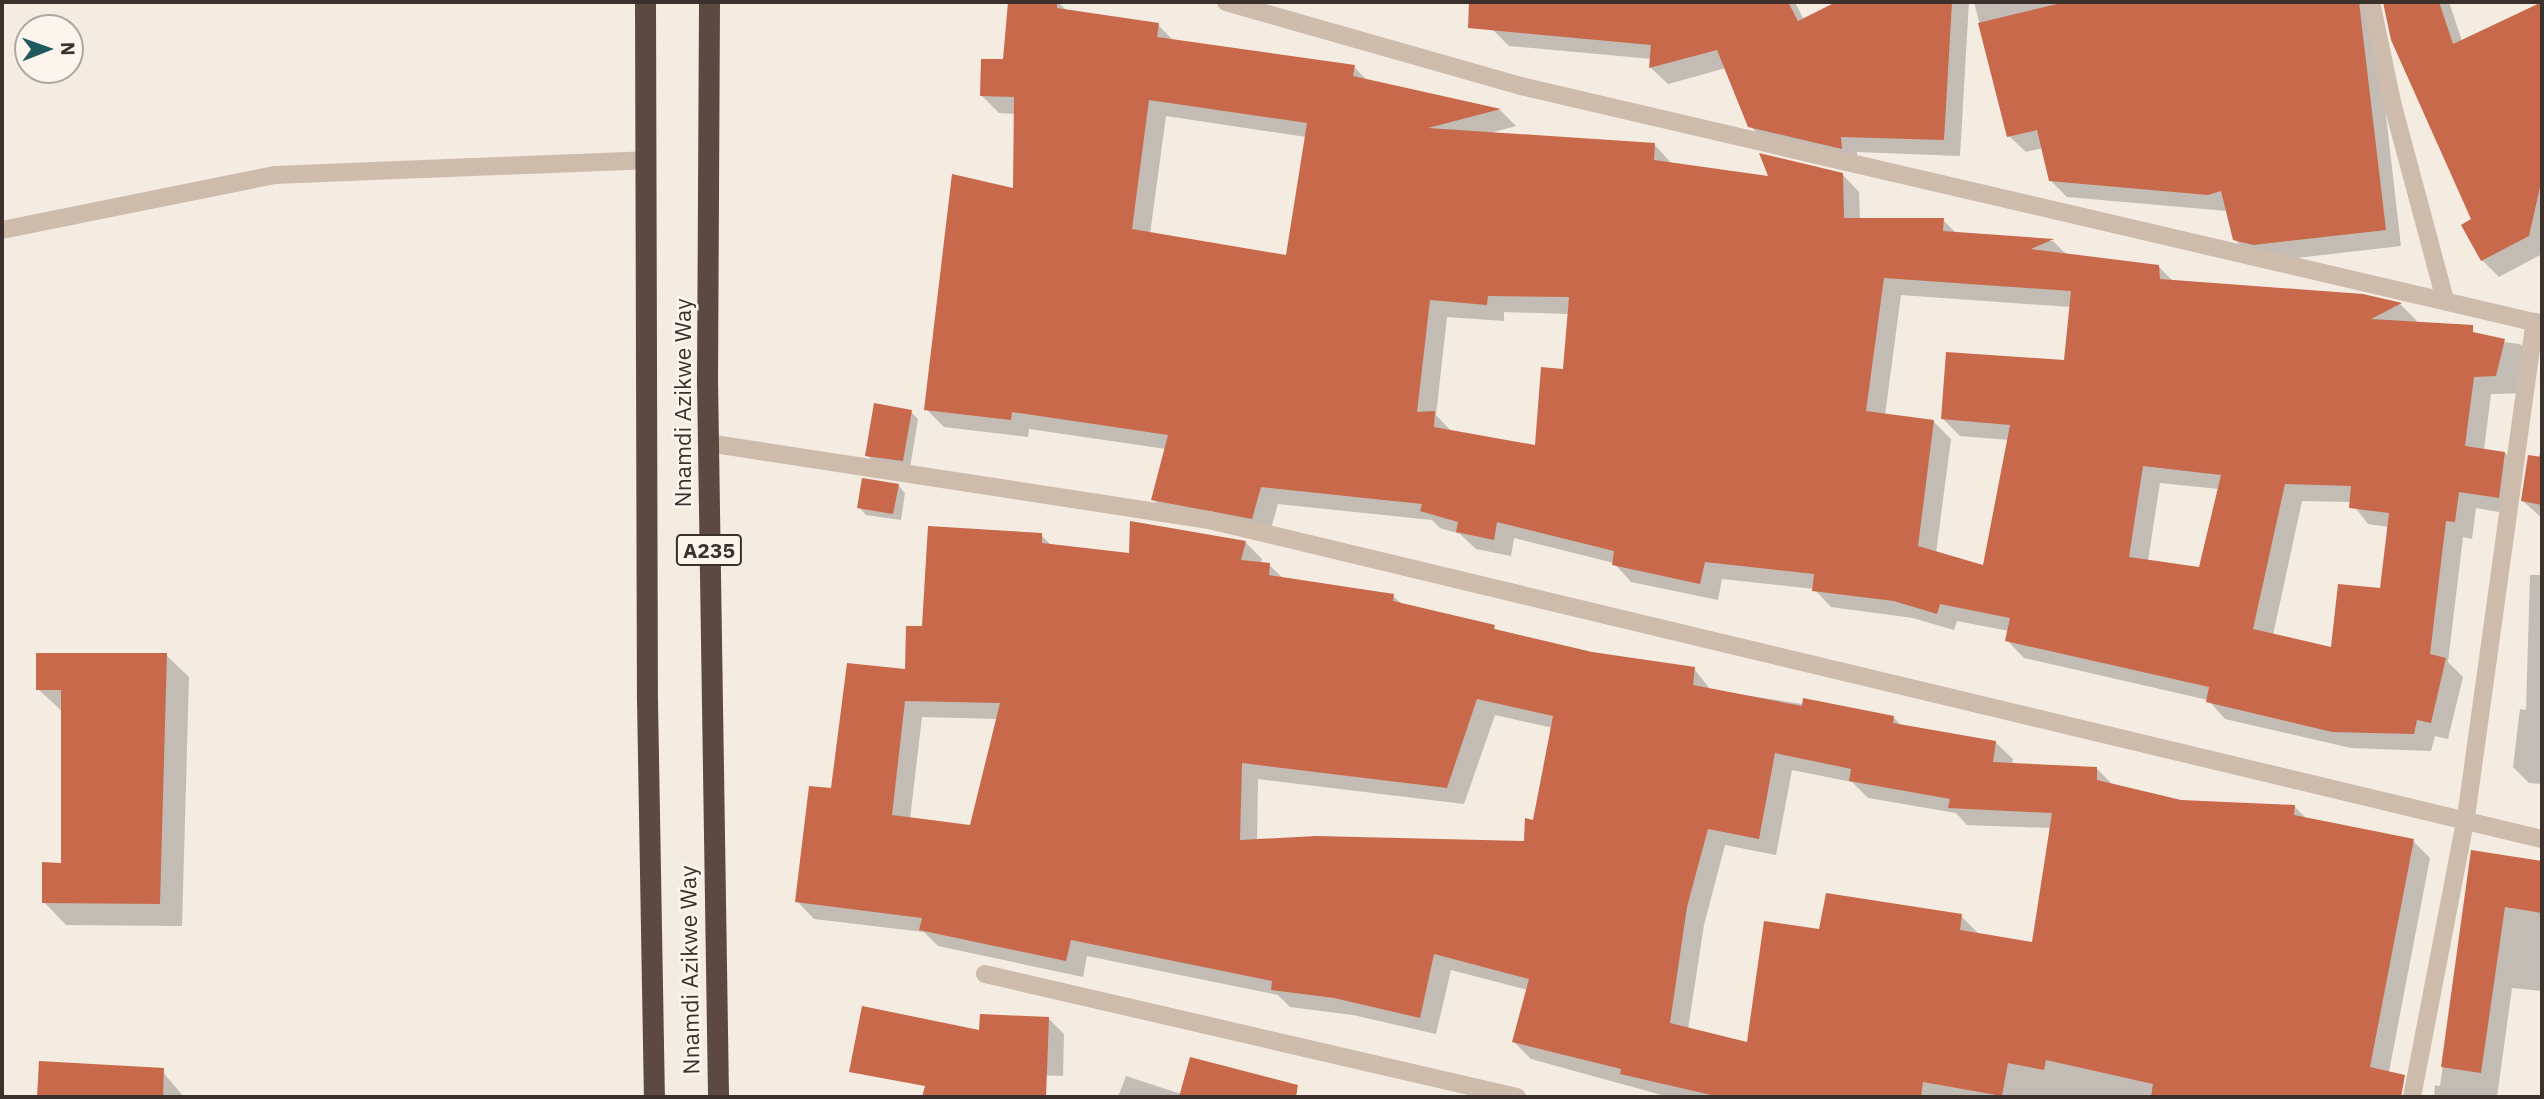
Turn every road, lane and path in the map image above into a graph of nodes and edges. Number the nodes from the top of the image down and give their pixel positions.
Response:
1 (645, 2) edge
2 (709, 2) edge
3 (1226, 2) edge
4 (2371, 2) edge
5 (645, 160) junction
6 (2, 230) edge
7 (2445, 300) junction
8 (2539, 323) edge
9 (708, 443) junction
10 (2466, 817) junction
11 (2542, 839) edge
12 (985, 974) dead end
13 (654, 1097) edge
14 (718, 1097) edge
15 (1517, 1097) edge
16 (2412, 1097) edge

1 - 5 highway, Nnamdi Azikwe Way / A235
2 - 9 highway, Nnamdi Azikwe Way / A235
3 - 7 street
4 - 7 street
5 - 6 street
5 - 13 highway, Nnamdi Azikwe Way / A235
7 - 8 street
8 - 10 street
9 - 10 street
9 - 14 highway, Nnamdi Azikwe Way / A235
10 - 11 street
10 - 16 street
12 - 15 street

